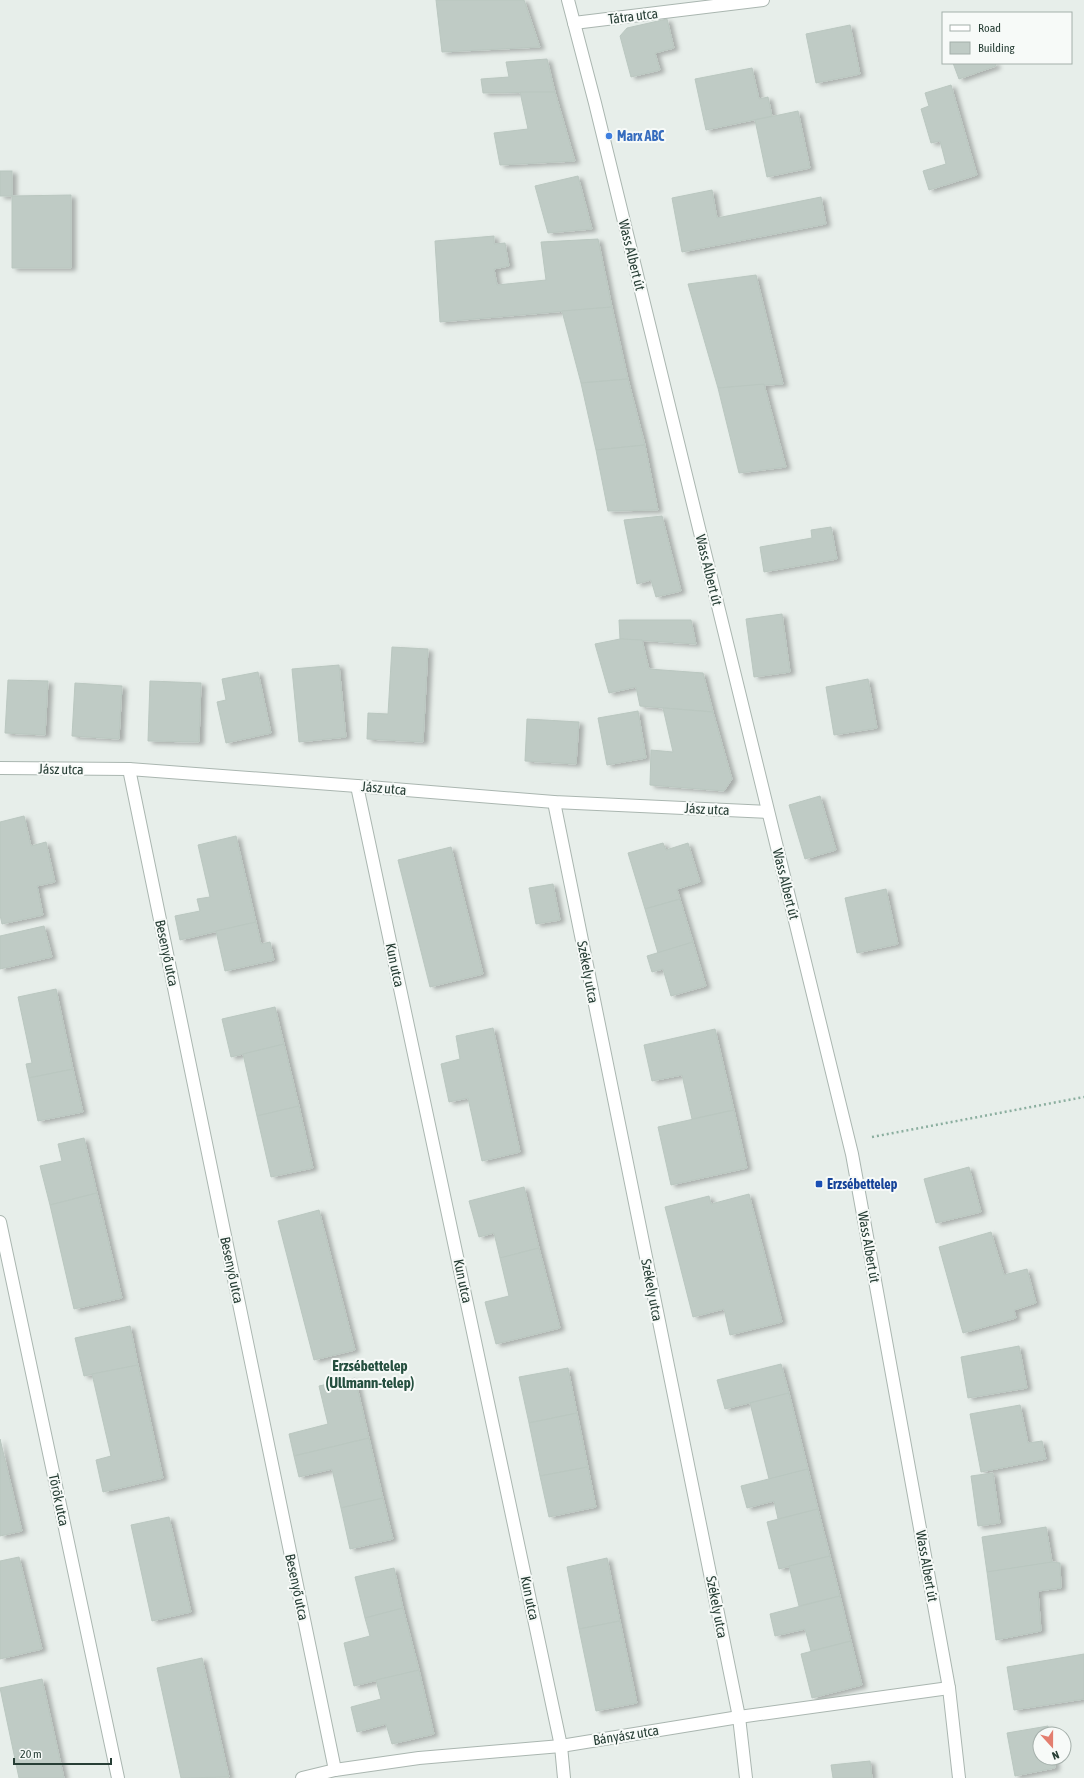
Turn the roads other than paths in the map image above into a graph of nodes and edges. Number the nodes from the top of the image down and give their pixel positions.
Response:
1 (568, 0) edge
2 (763, 0) edge
3 (574, 23) junction
4 (0, 768) edge
5 (129, 769) junction
6 (357, 786) junction
7 (554, 802) junction
8 (768, 812) junction
9 (0, 1222) edge
10 (949, 1688) junction
11 (739, 1717) junction
12 (561, 1746) junction
13 (335, 1770) junction
14 (118, 1778) edge
15 (302, 1778) edge
16 (564, 1778) edge
17 (746, 1778) edge
18 (959, 1778) edge

1 - 3 street, Wass Albert út
2 - 3 street, Tátra utca
3 - 8 street, Wass Albert út
4 - 5 street, Jász utca
5 - 6 street, Jász utca
5 - 13 street, Besenyő utca
6 - 7 street, Jász utca
6 - 12 street, Kun utca
7 - 8 street, Jász utca
7 - 11 street, Székely utca
8 - 10 street, Wass Albert út
9 - 14 street, Török utca
10 - 11 street, Bányász utca
10 - 18 street, Wass Albert út
11 - 12 street, Bányász utca
11 - 17 street, Székely utca
12 - 13 street, Bányász utca
12 - 16 street, Kun utca
13 - 15 street, Bányász utca

